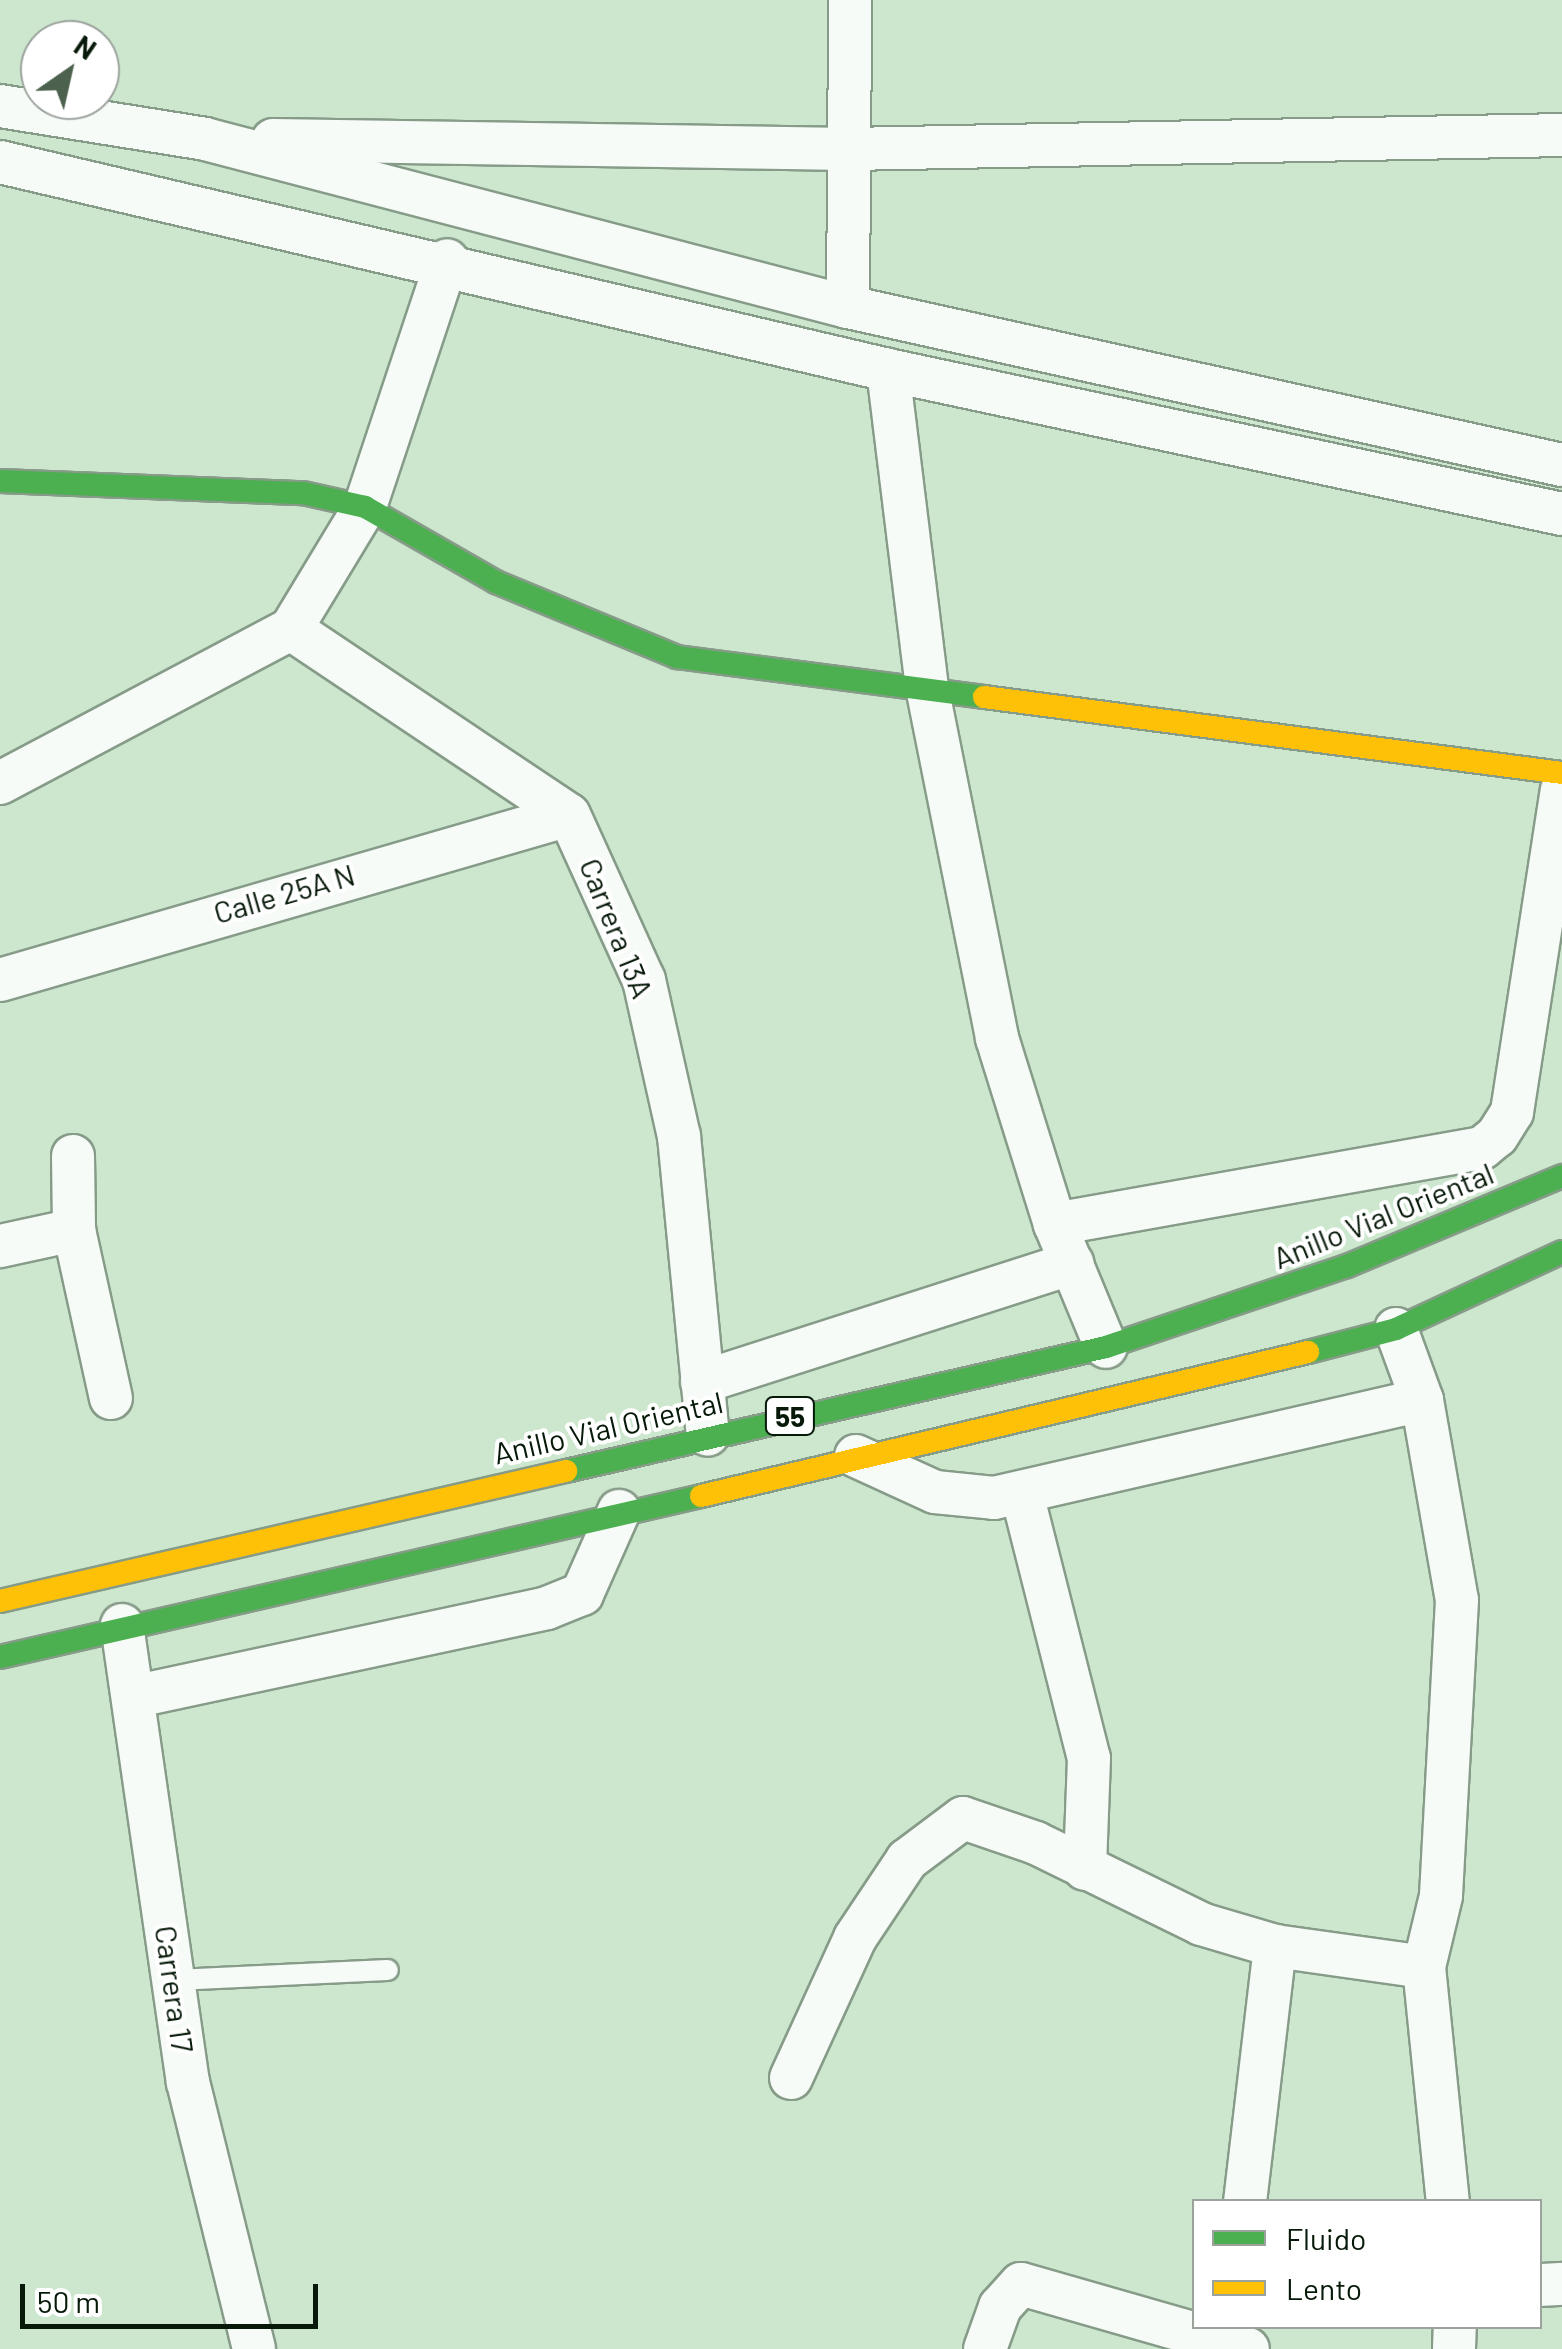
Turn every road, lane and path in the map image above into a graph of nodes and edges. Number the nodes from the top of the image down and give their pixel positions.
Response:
1 (850, 0) edge
2 (0, 106) edge
3 (1562, 134) edge
4 (205, 139) junction
5 (849, 150) junction
6 (0, 162) edge
7 (447, 260) junction
8 (848, 307) junction
9 (888, 370) junction
10 (1562, 465) edge
11 (0, 481) edge
12 (365, 507) junction
13 (1562, 514) edge
14 (291, 629) junction
15 (928, 687) junction
16 (1562, 773) edge
17 (0, 783) edge
18 (1562, 790) edge
19 (570, 815) junction
20 (0, 980) edge
21 (73, 1156) dead end
22 (1562, 1176) edge
23 (1055, 1224) junction
24 (74, 1230) junction
25 (0, 1246) edge
26 (1562, 1252) edge
27 (1072, 1263) junction
28 (1396, 1329) junction
29 (1106, 1346) junction
30 (702, 1382) junction
31 (111, 1398) dead end
32 (1422, 1400) junction
33 (708, 1434) junction
34 (856, 1456) junction
35 (1022, 1494) junction
36 (618, 1510) junction
37 (0, 1601) edge
38 (122, 1625) junction
39 (0, 1657) edge
40 (137, 1696) junction
41 (1085, 1869) junction
42 (1276, 1946) junction
43 (1424, 1967) junction
44 (388, 1970) dead end
45 (175, 1980) junction
46 (791, 2078) dead end
47 (1245, 2199) edge
48 (1448, 2199) edge
49 (1240, 2342) edge
50 (254, 2349) edge
51 (985, 2349) edge

1 - 5 street
2 - 4 street
3 - 5 street
4 - 5 street
4 - 8 street
5 - 8 street
6 - 7 street
7 - 9 street
7 - 12 street
8 - 10 street
9 - 13 street
9 - 15 street
11 - 12 main road
12 - 14 street
12 - 15 main road
14 - 17 street
14 - 19 street
15 - 16 main road
15 - 23 street
18 - 23 street
19 - 20 street, Calle 25A N
19 - 30 street, Carrera 13A
21 - 24 street
22 - 29 main road, Anillo Vial Oriental / 55
23 - 27 street
24 - 25 street
24 - 31 street
26 - 28 main road, 55
27 - 29 street
27 - 30 street
28 - 32 street
28 - 34 main road, 55
29 - 33 main road, Anillo Vial Oriental / 55
30 - 33 street, Carrera 13A
32 - 35 street
32 - 43 street
33 - 37 main road, Anillo Vial Oriental / 55
34 - 35 street
34 - 36 main road, 55
35 - 41 street
36 - 38 main road, 55
36 - 40 street
38 - 39 main road, 55
38 - 40 street, Carrera 17
40 - 45 street, Carrera 17
41 - 42 street
41 - 46 street
42 - 43 street
42 - 47 street
43 - 48 street
44 - 45 lane
45 - 50 street, Carrera 17
49 - 51 street

